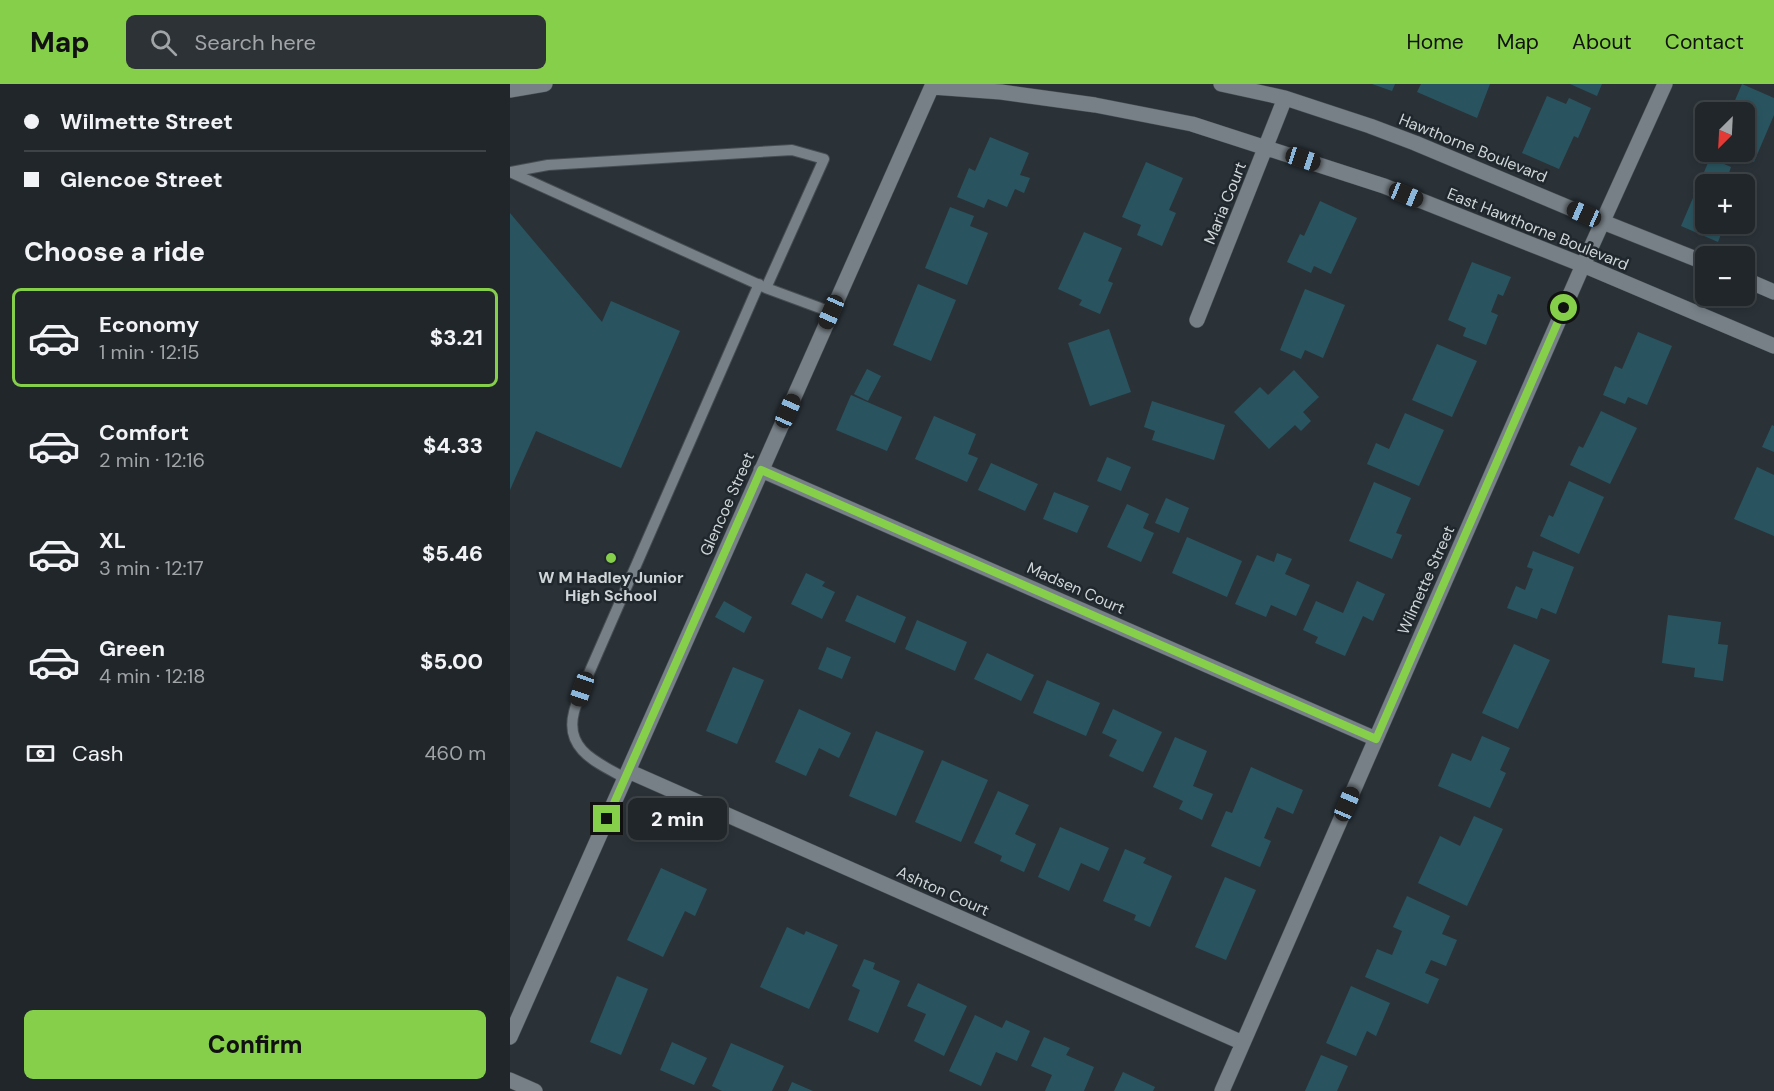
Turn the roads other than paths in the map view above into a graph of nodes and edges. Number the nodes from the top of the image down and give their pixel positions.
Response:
1 (545, 84) edge
2 (1221, 84) edge
3 (1665, 84) edge
4 (932, 85) edge
5 (510, 90) edge
6 (1285, 99) junction
7 (1266, 147) junction
8 (510, 172) edge
9 (1603, 222) junction
10 (1695, 259) edge
11 (1583, 265) junction
12 (1755, 284) edge
13 (763, 286) junction
14 (1774, 292) edge
15 (831, 312) junction
16 (1197, 320) dead end
17 (1774, 346) edge
18 (761, 470) junction
19 (1376, 739) junction
20 (626, 775) junction
21 (510, 1037) edge
22 (1243, 1043) junction
23 (510, 1080) edge
24 (535, 1091) edge
25 (1222, 1091) edge

1 - 5 street
2 - 6 street, Hawthorne Boulevard
3 - 9 street, Wilmette Street
4 - 7 street, East Hawthorne Boulevard
4 - 15 street, Glencoe Street
6 - 7 street, Maria Court
6 - 9 street, Hawthorne Boulevard
7 - 11 street, East Hawthorne Boulevard
7 - 16 street, Maria Court
8 - 13 lane
8 - 13 lane
9 - 10 street, Hawthorne Boulevard
9 - 11 street, Wilmette Street
11 - 17 street, East Hawthorne Boulevard
11 - 19 street, Wilmette Street
12 - 14 street
13 - 15 lane
13 - 20 lane
15 - 18 street, Glencoe Street
18 - 19 street, Madsen Court
18 - 20 street, Glencoe Street
19 - 22 street, Wilmette Street
20 - 21 street, Glencoe Street
20 - 22 street, Ashton Court
22 - 25 street, Wilmette Street
23 - 24 street

